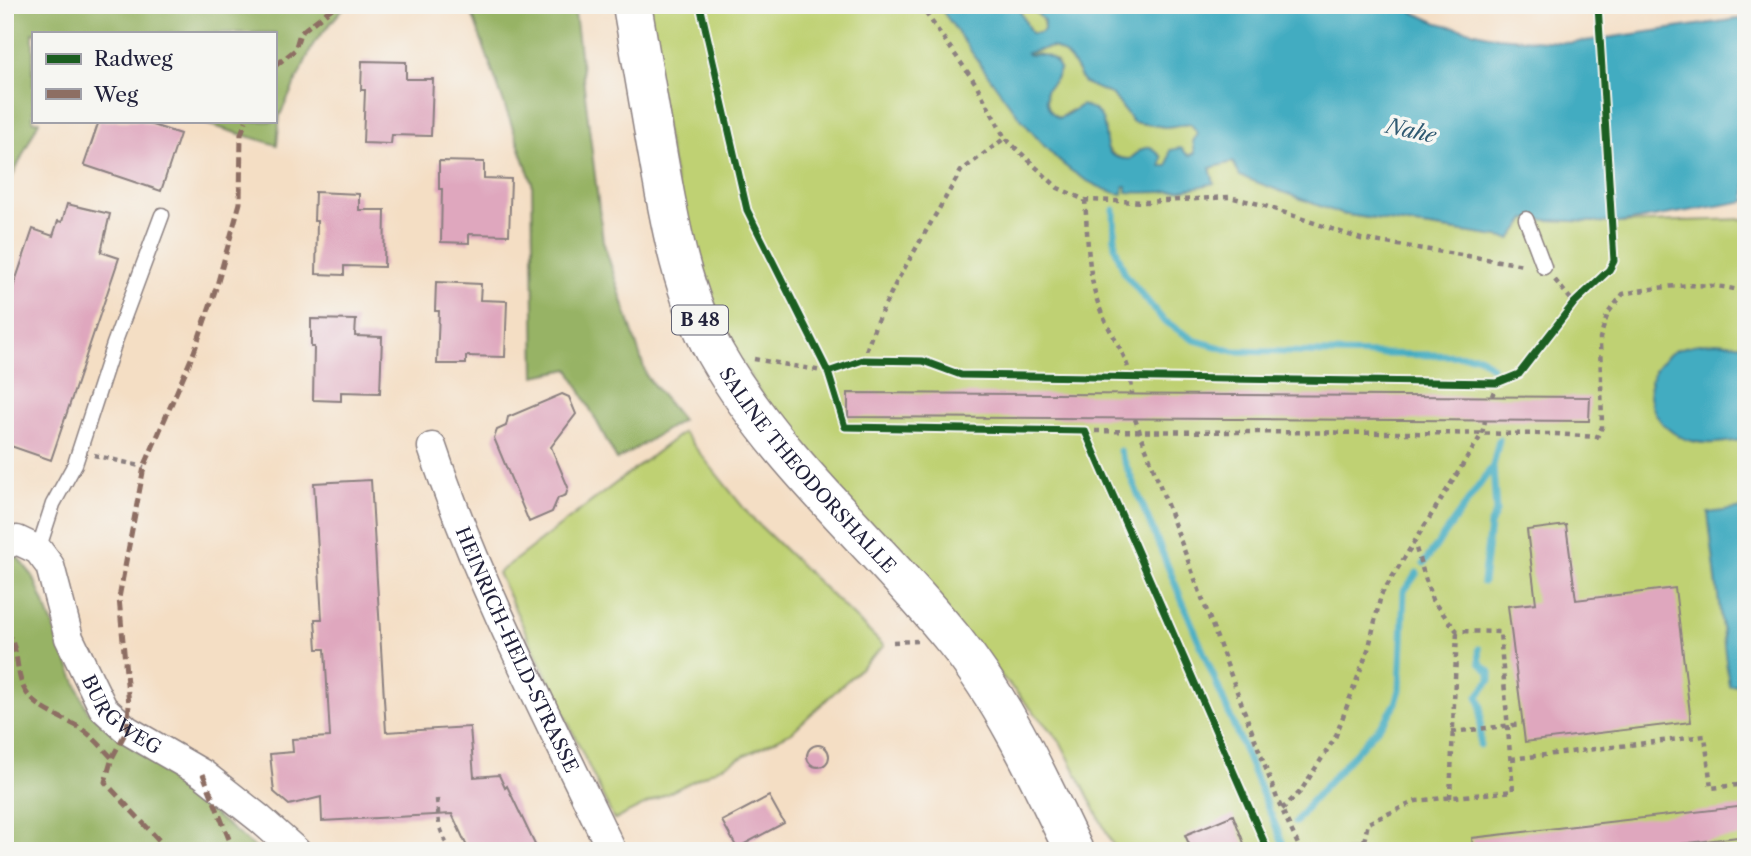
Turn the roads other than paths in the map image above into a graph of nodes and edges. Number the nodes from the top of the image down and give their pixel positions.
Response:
1 (632, 5) edge
2 (162, 215) dead end
3 (1526, 219) dead end
4 (1544, 267) road end
5 (432, 447) dead end
6 (5, 545) edge
7 (38, 550) junction
8 (296, 851) edge
9 (612, 851) edge
10 (1074, 851) edge

1 - 10 main road, SALINE THEODORSHALLE / B 48
2 - 7 lane
3 - 4 lane
5 - 9 street, HEINRICH-HELD-STRASSE
6 - 7 street
7 - 8 street, BURGWEG

